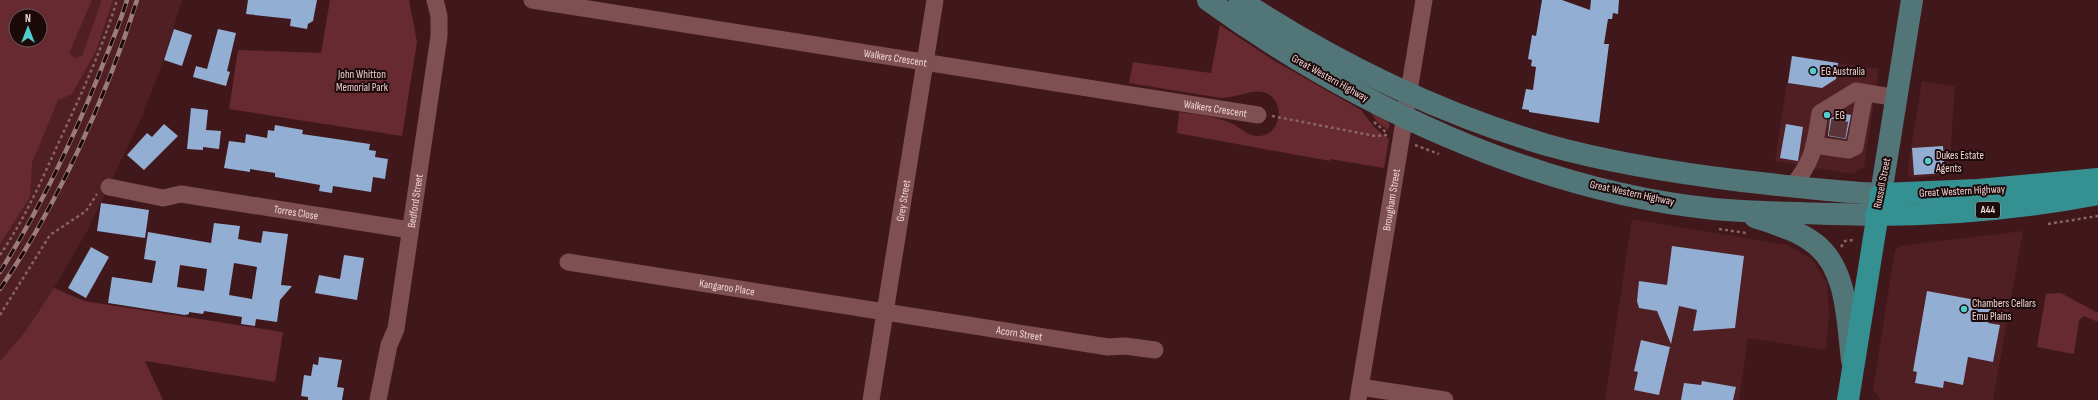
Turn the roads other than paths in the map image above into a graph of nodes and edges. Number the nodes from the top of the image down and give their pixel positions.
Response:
1 (436, 0) edge
2 (532, 0) edge
3 (934, 0) edge
4 (1208, 0) edge
5 (1240, 0) edge
6 (1424, 0) edge
7 (1912, 0) edge
8 (579, 4) edge
9 (925, 63) junction
10 (1866, 93) junction
11 (1410, 94) junction
12 (1897, 98) junction
13 (1258, 115) road end
14 (1405, 117) junction
15 (1814, 144) junction
16 (2098, 179) edge
17 (109, 187) road end
18 (1792, 187) junction
19 (1881, 194) junction
20 (2098, 194) edge
21 (1736, 210) junction
22 (1876, 215) junction
23 (410, 230) junction
24 (568, 262) dead end
25 (885, 313) junction
26 (1155, 350) dead end
27 (1853, 367) junction
28 (1359, 393) edge
29 (378, 400) edge
30 (871, 400) edge
31 (1445, 400) edge
32 (1848, 400) edge

1 - 23 street, Bedford Street
2 - 8 street, Walkers Crescent
3 - 9 street, Grey Street
4 - 14 main road, Great Western Highway
5 - 11 main road, Great Western Highway
6 - 11 street, Brougham Street
7 - 12 main road, Russell Street
8 - 9 street, Walkers Crescent
9 - 13 street, Walkers Crescent
9 - 25 street, Grey Street
10 - 12 street
10 - 15 street
10 - 15 street
11 - 14 street, Brougham Street
11 - 18 main road, Great Western Highway
12 - 19 main road, Russell Street
14 - 21 main road, Great Western Highway
14 - 28 street, Brougham Street
15 - 18 street
16 - 19 highway, Great Western Highway / A44
17 - 23 street, Torres Close
18 - 19 main road, Great Western Highway
19 - 22 highway, Russell Street
20 - 22 highway, Great Western Highway / A44
21 - 22 main road, Great Western Highway
21 - 27 main road, Russell Street
22 - 27 highway, Russell Street
23 - 29 street, Bedford Street
24 - 25 street, Kangaroo Place
25 - 26 street, Acorn Street
25 - 30 street, Grey Street
27 - 32 highway, Russell Street
28 - 31 street

